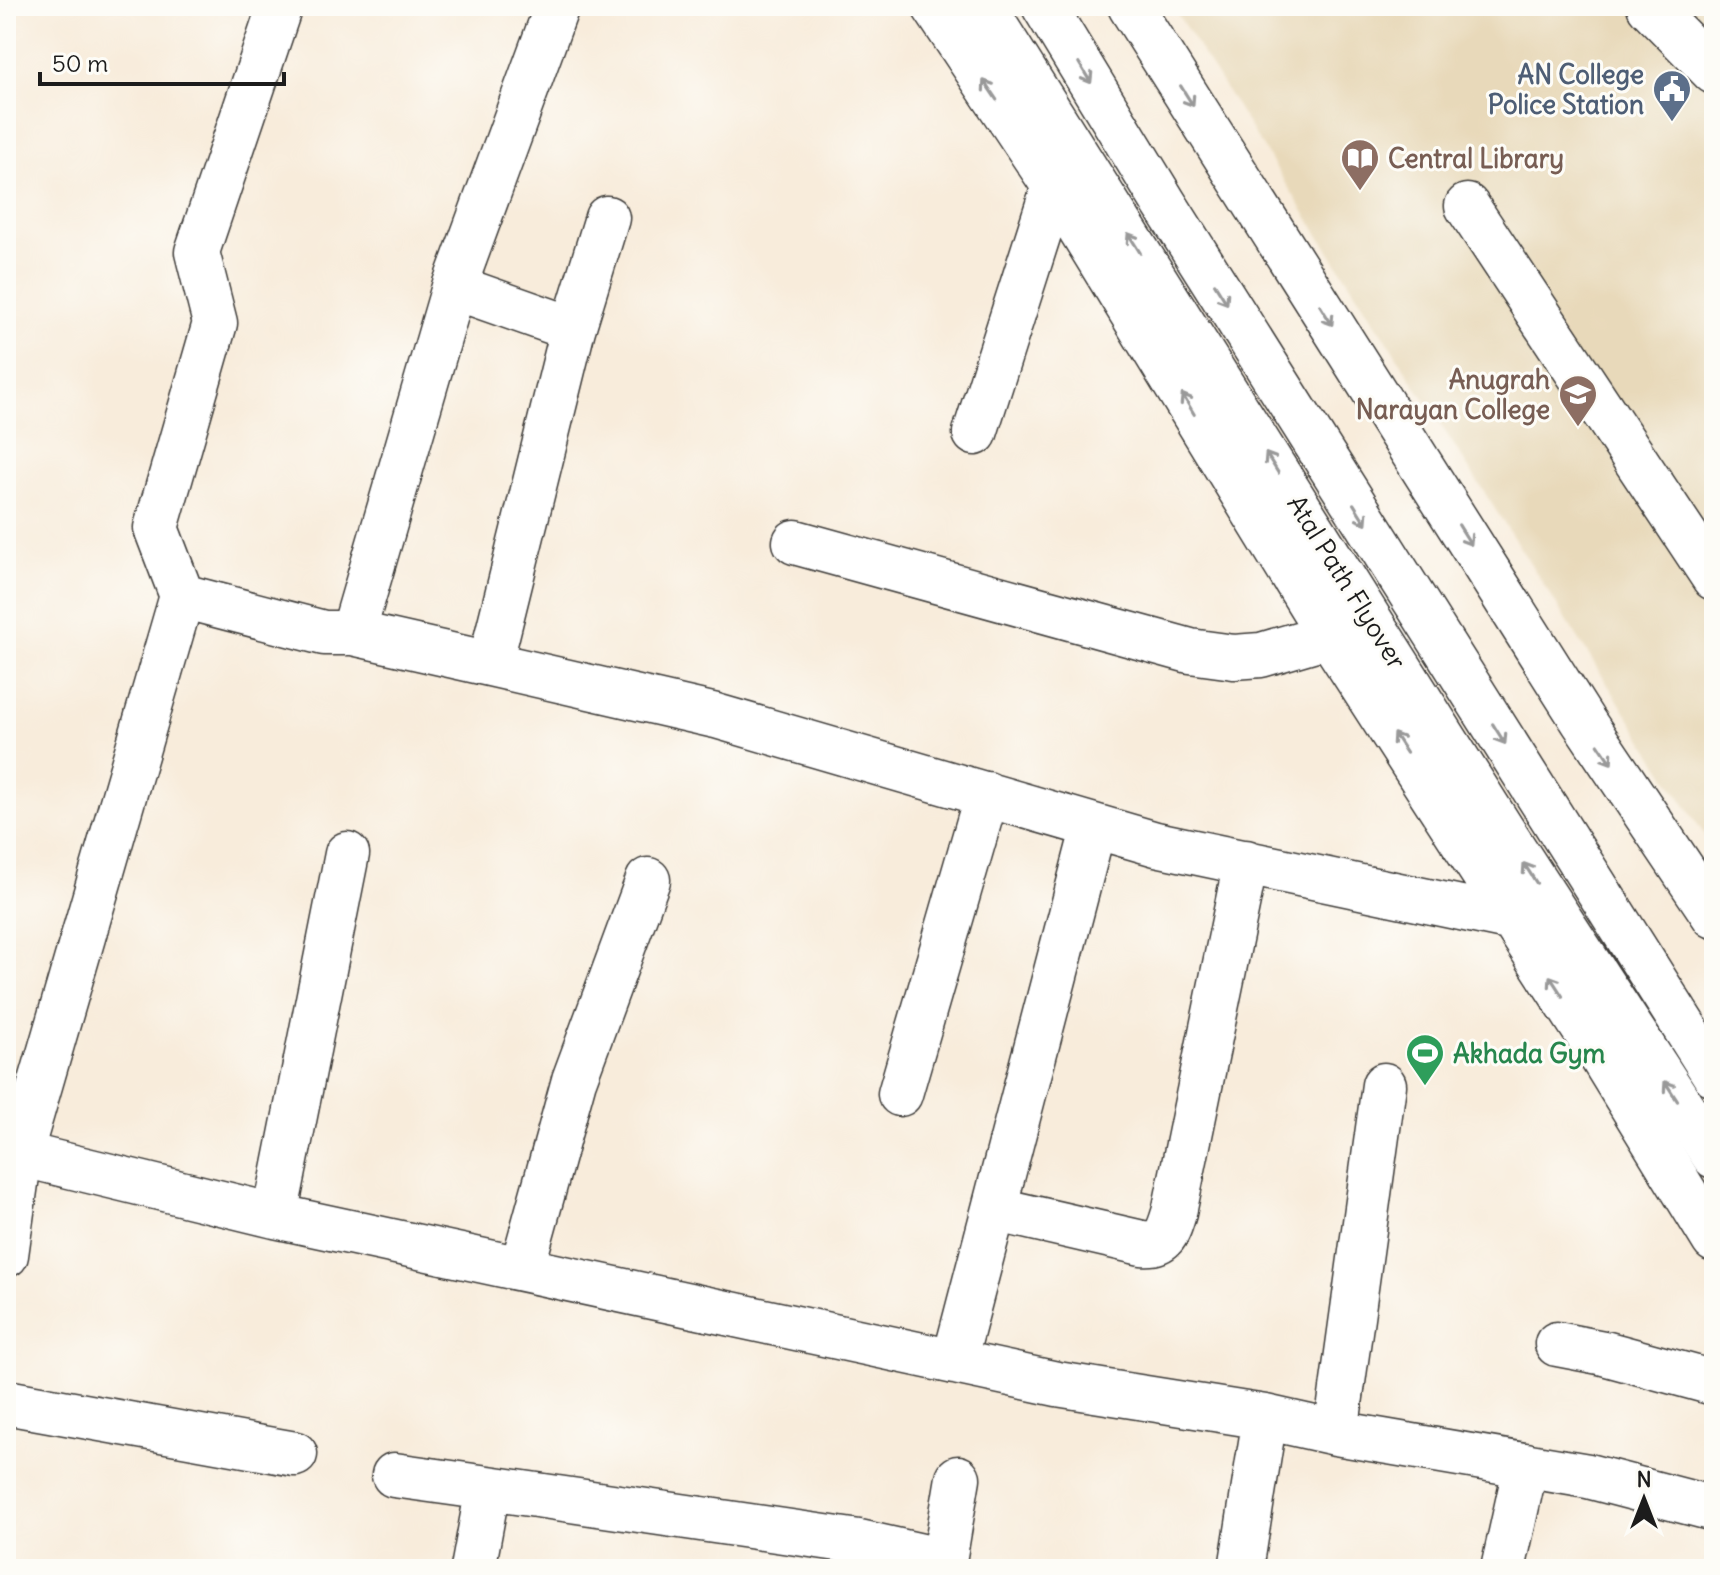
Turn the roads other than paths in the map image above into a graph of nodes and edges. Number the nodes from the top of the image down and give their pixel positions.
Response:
1 (280, 6) edge
2 (557, 6) edge
3 (934, 6) edge
4 (983, 6) edge
5 (1044, 6) edge
6 (1130, 6) edge
7 (1649, 6) edge
8 (1714, 72) edge
9 (1054, 186) junction
10 (1467, 206) dead end
11 (607, 218) dead end
12 (454, 287) junction
13 (573, 329) junction
14 (975, 433) dead end
15 (795, 542) dead end
16 (1714, 578) edge
17 (182, 596) junction
18 (353, 633) junction
19 (1329, 635) junction
20 (490, 664) junction
21 (987, 794) junction
22 (1094, 826) junction
23 (347, 854) dead end
24 (1246, 862) junction
25 (648, 880) dead end
26 (1714, 916) edge
27 (1513, 919) junction
28 (1714, 1074) edge
29 (1384, 1085) dead end
30 (900, 1094) dead end
31 (20, 1154) junction
32 (1714, 1156) edge
33 (994, 1209) junction
34 (275, 1216) junction
35 (1714, 1240) edge
36 (6, 1255) edge
37 (522, 1268) junction
38 (1557, 1344) dead end
39 (954, 1362) junction
40 (1714, 1383) edge
41 (6, 1402) edge
42 (1265, 1417) junction
43 (1336, 1433) junction
44 (295, 1454) dead end
45 (1526, 1465) junction
46 (394, 1475) dead end
47 (958, 1478) dead end
48 (488, 1488) junction
49 (1714, 1509) edge
50 (857, 1556) edge
51 (473, 1569) edge
52 (1241, 1569) edge
53 (1503, 1569) edge

1 - 17 street
2 - 12 street
9 -> 3 street
32 -> 4 street, Atal Path Flyover
5 -> 28 street, Atal Path Flyover
6 -> 26 street
7 - 8 street
9 - 14 street
19 -> 9 street
10 - 16 street
11 - 13 street
12 - 13 street
12 - 18 street
13 - 20 street
15 - 19 street
17 - 18 street
17 - 31 street
18 - 20 street
27 -> 19 street
20 - 21 street
21 - 22 street
21 - 30 street
22 - 24 street
22 - 33 street
23 - 34 street
24 - 27 street
24 - 33 street
25 - 37 street
35 -> 27 street
29 - 43 street
31 - 34 street
31 - 36 street
33 - 39 street
34 - 37 street
37 - 39 street
38 - 40 street
39 - 42 street
41 - 44 street
42 - 43 street
42 - 52 street
43 - 45 street
45 - 49 street
45 - 53 street
46 - 48 street
47 - 50 street
48 - 50 street
48 - 51 street

